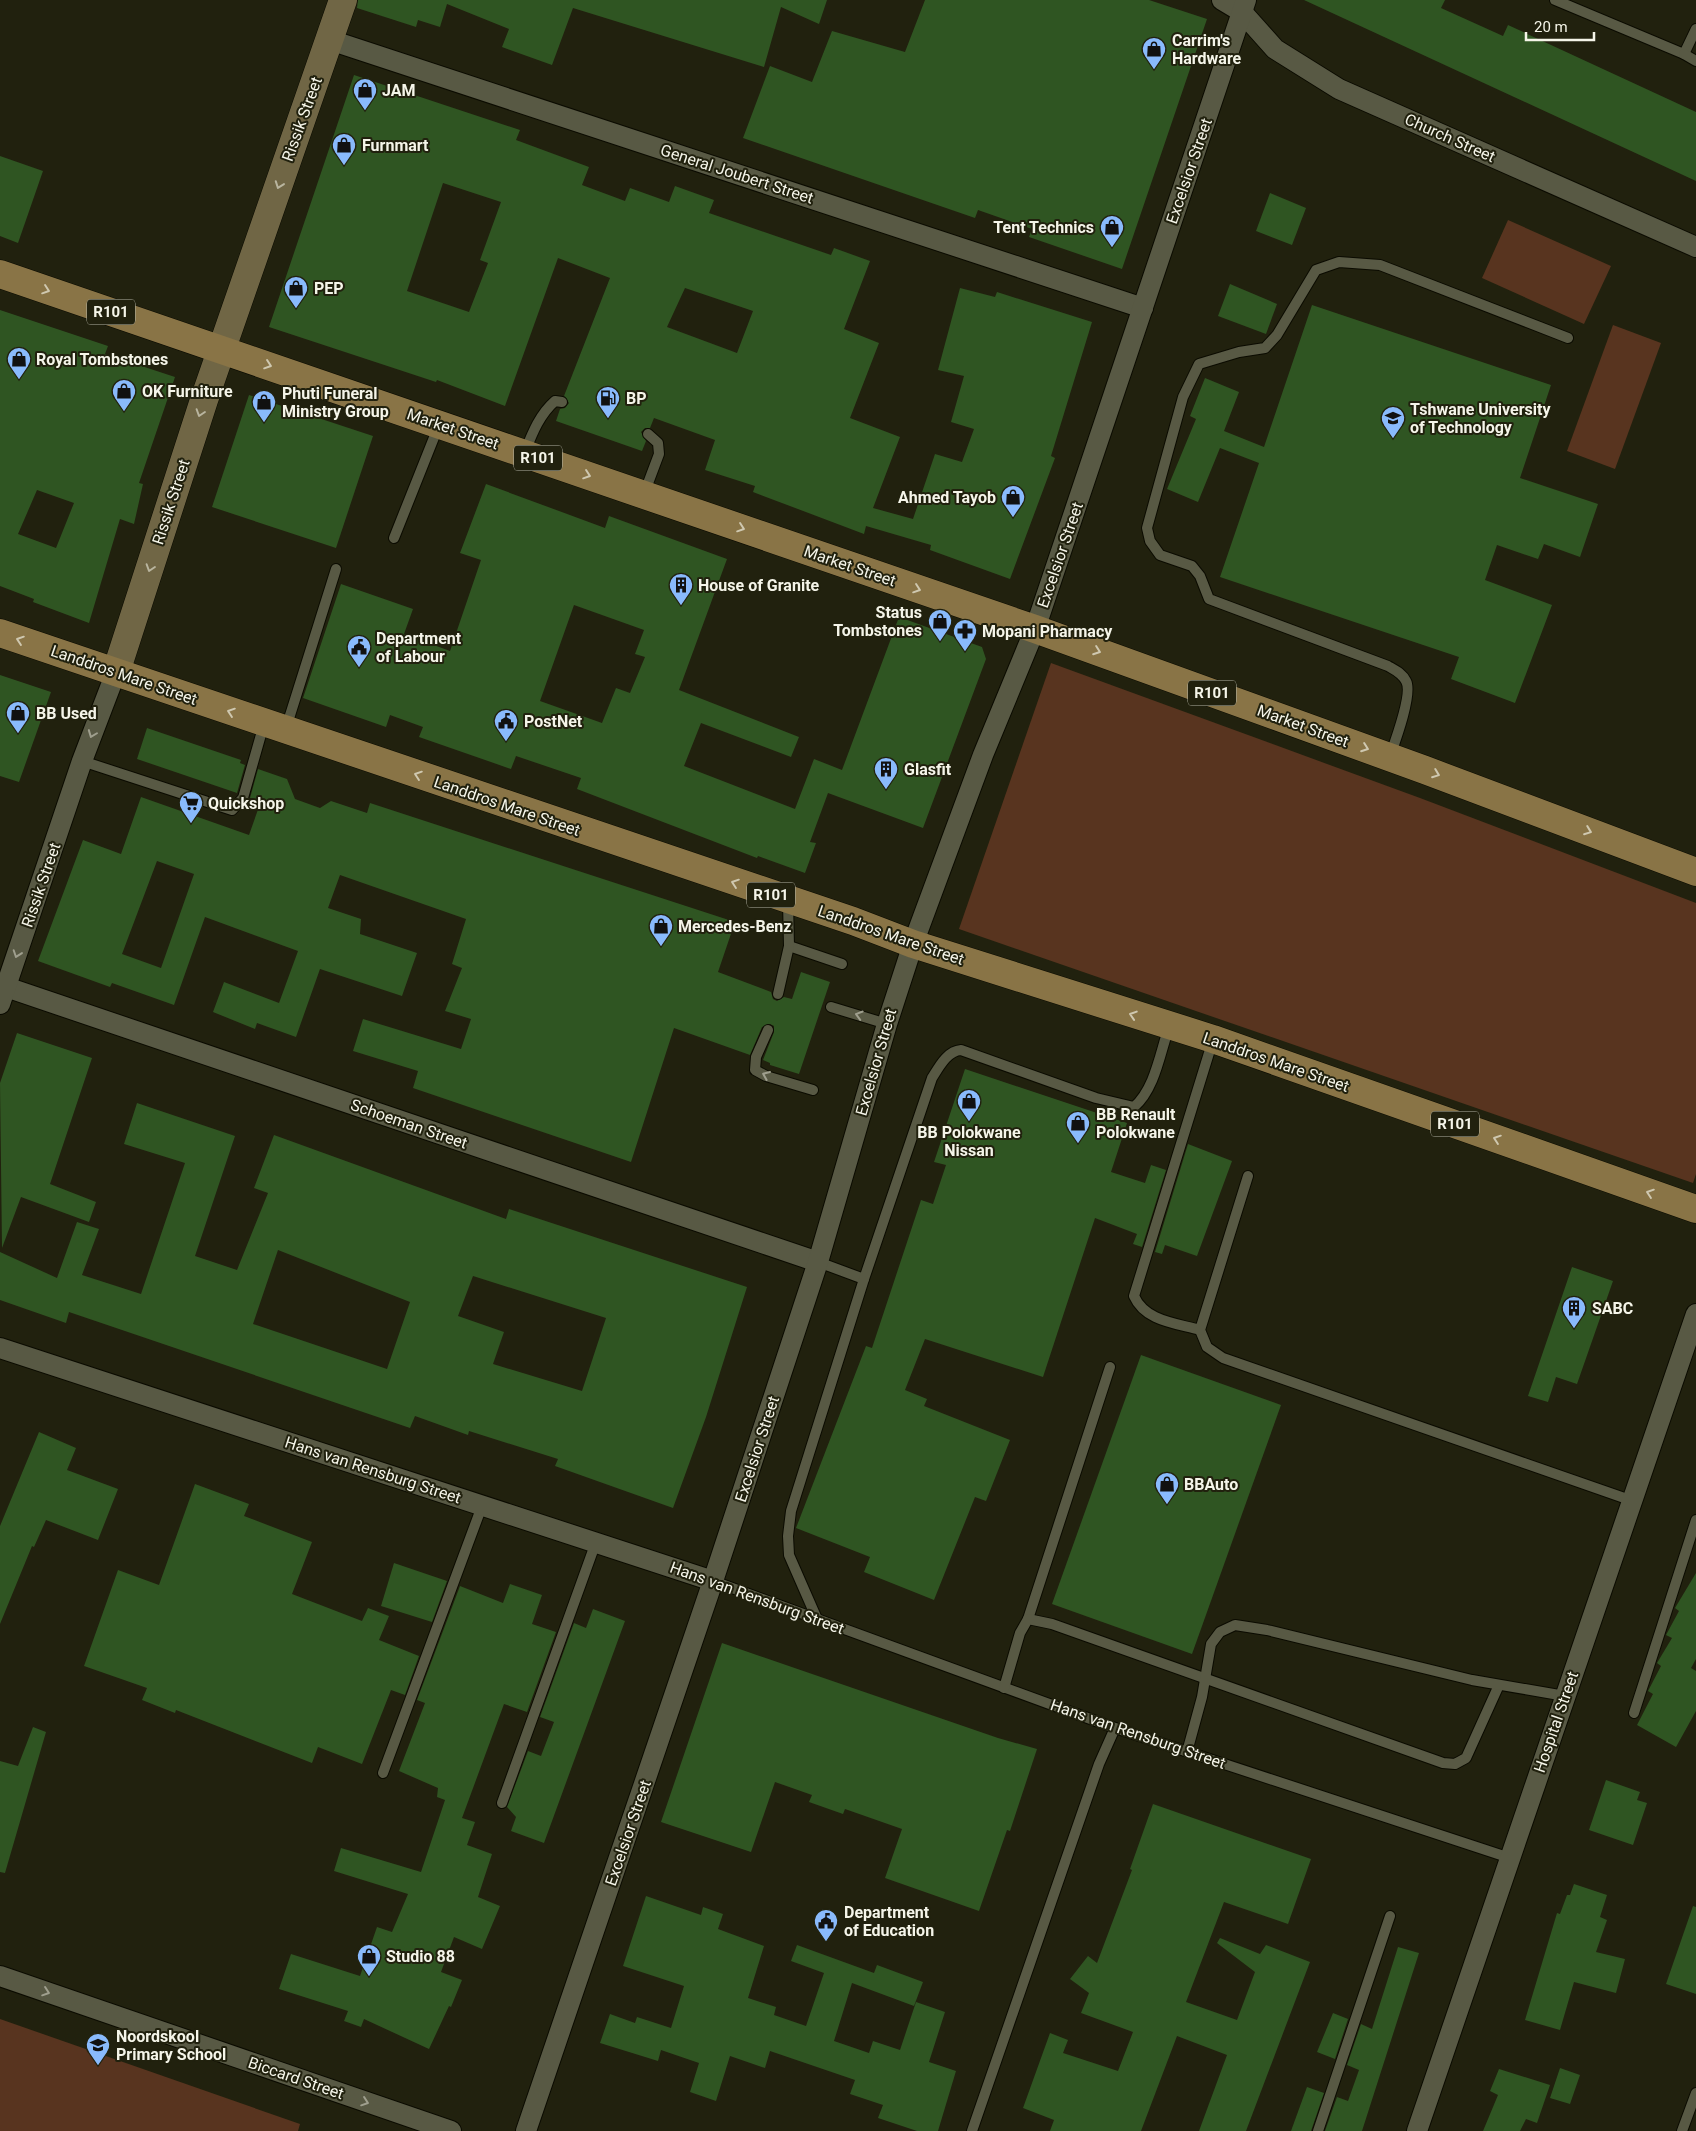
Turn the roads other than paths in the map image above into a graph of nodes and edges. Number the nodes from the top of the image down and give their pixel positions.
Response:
1 (343, 0) edge
2 (1222, 0) edge
3 (1555, 0) edge
4 (1244, 6) edge
5 (1696, 29) edge
6 (330, 40) junction
7 (1684, 54) junction
8 (1696, 61) edge
9 (1696, 247) edge
10 (0, 274) edge
11 (1143, 308) junction
12 (1568, 338) dead end
13 (222, 350) junction
14 (562, 402) dead end
15 (439, 424) junction
16 (648, 434) dead end
17 (524, 454) junction
18 (644, 495) junction
19 (394, 538) dead end
20 (336, 569) dead end
21 (1035, 629) junction
22 (0, 634) edge
23 (116, 672) junction
24 (275, 727) junction
25 (1390, 757) junction
26 (82, 761) junction
27 (1696, 872) edge
28 (788, 900) junction
29 (913, 944) junction
30 (789, 946) junction
31 (842, 964) dead end
32 (2, 992) edge
33 (778, 994) dead end
34 (831, 1007) dead end
35 (887, 1024) junction
36 (1169, 1026) junction
37 (768, 1030) dead end
38 (1214, 1039) junction
39 (813, 1090) dead end
40 (1248, 1176) dead end
41 (1696, 1210) edge
42 (818, 1262) junction
43 (864, 1279) junction
44 (1696, 1314) edge
45 (1200, 1330) junction
46 (0, 1348) edge
47 (1110, 1367) dead end
48 (1633, 1501) junction
49 (482, 1506) junction
50 (1696, 1520) edge
51 (596, 1542) junction
52 (713, 1581) junction
53 (817, 1619) junction
54 (1028, 1619) junction
55 (1204, 1679) junction
56 (1498, 1685) junction
57 (1004, 1688) junction
58 (1565, 1696) junction
59 (1634, 1713) dead end
60 (1115, 1728) junction
61 (1187, 1752) junction
62 (384, 1773) dead end
63 (502, 1803) dead end
64 (1510, 1858) junction
65 (1390, 1916) dead end
66 (0, 1976) edge
67 (1696, 2093) edge
68 (451, 2131) edge
69 (526, 2131) edge
70 (972, 2131) edge
71 (1318, 2131) edge
72 (1417, 2131) edge
73 (1682, 2131) edge

1 - 6 main road, Rissik Street
2 - 4 street, Church Street
3 - 7 lane
4 - 9 street, Church Street
4 - 11 street, Excelsior Street
5 - 7 lane
6 - 11 street, General Joubert Street
6 -> 13 main road, Rissik Street
7 - 8 lane
10 -> 13 main road, Market Street / R101
11 - 21 street, Excelsior Street
12 - 25 lane
13 -> 15 main road, Market Street / R101
13 -> 23 main road, Rissik Street
14 - 17 lane
15 - 17 main road, Market Street / R101
15 - 19 lane
16 - 18 lane
17 -> 18 main road, Market Street / R101
18 -> 21 main road, Market Street / R101
20 - 24 lane
21 -> 25 main road, Market Street / R101
21 - 29 street, Excelsior Street
23 -> 22 main road, Landdros Mare Street / R101
24 -> 23 main road, Landdros Mare Street / R101
23 -> 26 street, Rissik Street
24 - 26 lane
28 -> 24 main road, Landdros Mare Street / R101
25 -> 27 main road, Market Street / R101
26 -> 32 street, Rissik Street
28 - 29 main road, Landdros Mare Street / R101
28 - 30 lane
29 - 35 street, Excelsior Street
36 -> 29 main road, Landdros Mare Street / R101
30 - 31 lane
30 - 33 lane
32 - 42 street, Schoeman Street
35 -> 34 lane
35 - 42 street, Excelsior Street
36 - 38 main road, Landdros Mare Street / R101
36 - 43 lane
39 -> 37 lane
41 -> 38 main road, Landdros Mare Street / R101
38 - 45 lane
40 - 45 lane
42 - 43 lane
42 - 52 street, Excelsior Street
43 - 53 lane
44 - 48 street, Hospital Street
45 - 48 lane
46 - 49 street, Hans van Rensburg Street
47 - 54 lane
48 - 58 street, Hospital Street
49 - 51 street, Hans van Rensburg Street
49 - 62 lane
50 - 59 lane
51 - 52 street, Hans van Rensburg Street
51 - 63 lane
52 - 53 lane, Hans van Rensburg Street
52 - 69 street, Excelsior Street
53 - 57 lane, Hans van Rensburg Street
54 - 55 lane
54 - 57 lane
55 - 56 lane
55 - 56 lane
55 - 61 lane
56 - 58 lane
57 - 60 lane, Hans van Rensburg Street
58 - 64 street, Hospital Street
60 - 61 lane, Hans van Rensburg Street
60 - 70 lane
61 - 64 lane, Hans van Rensburg Street
64 - 72 street, Hospital Street
65 - 71 lane
66 -> 68 street, Biccard Street
67 - 73 lane

